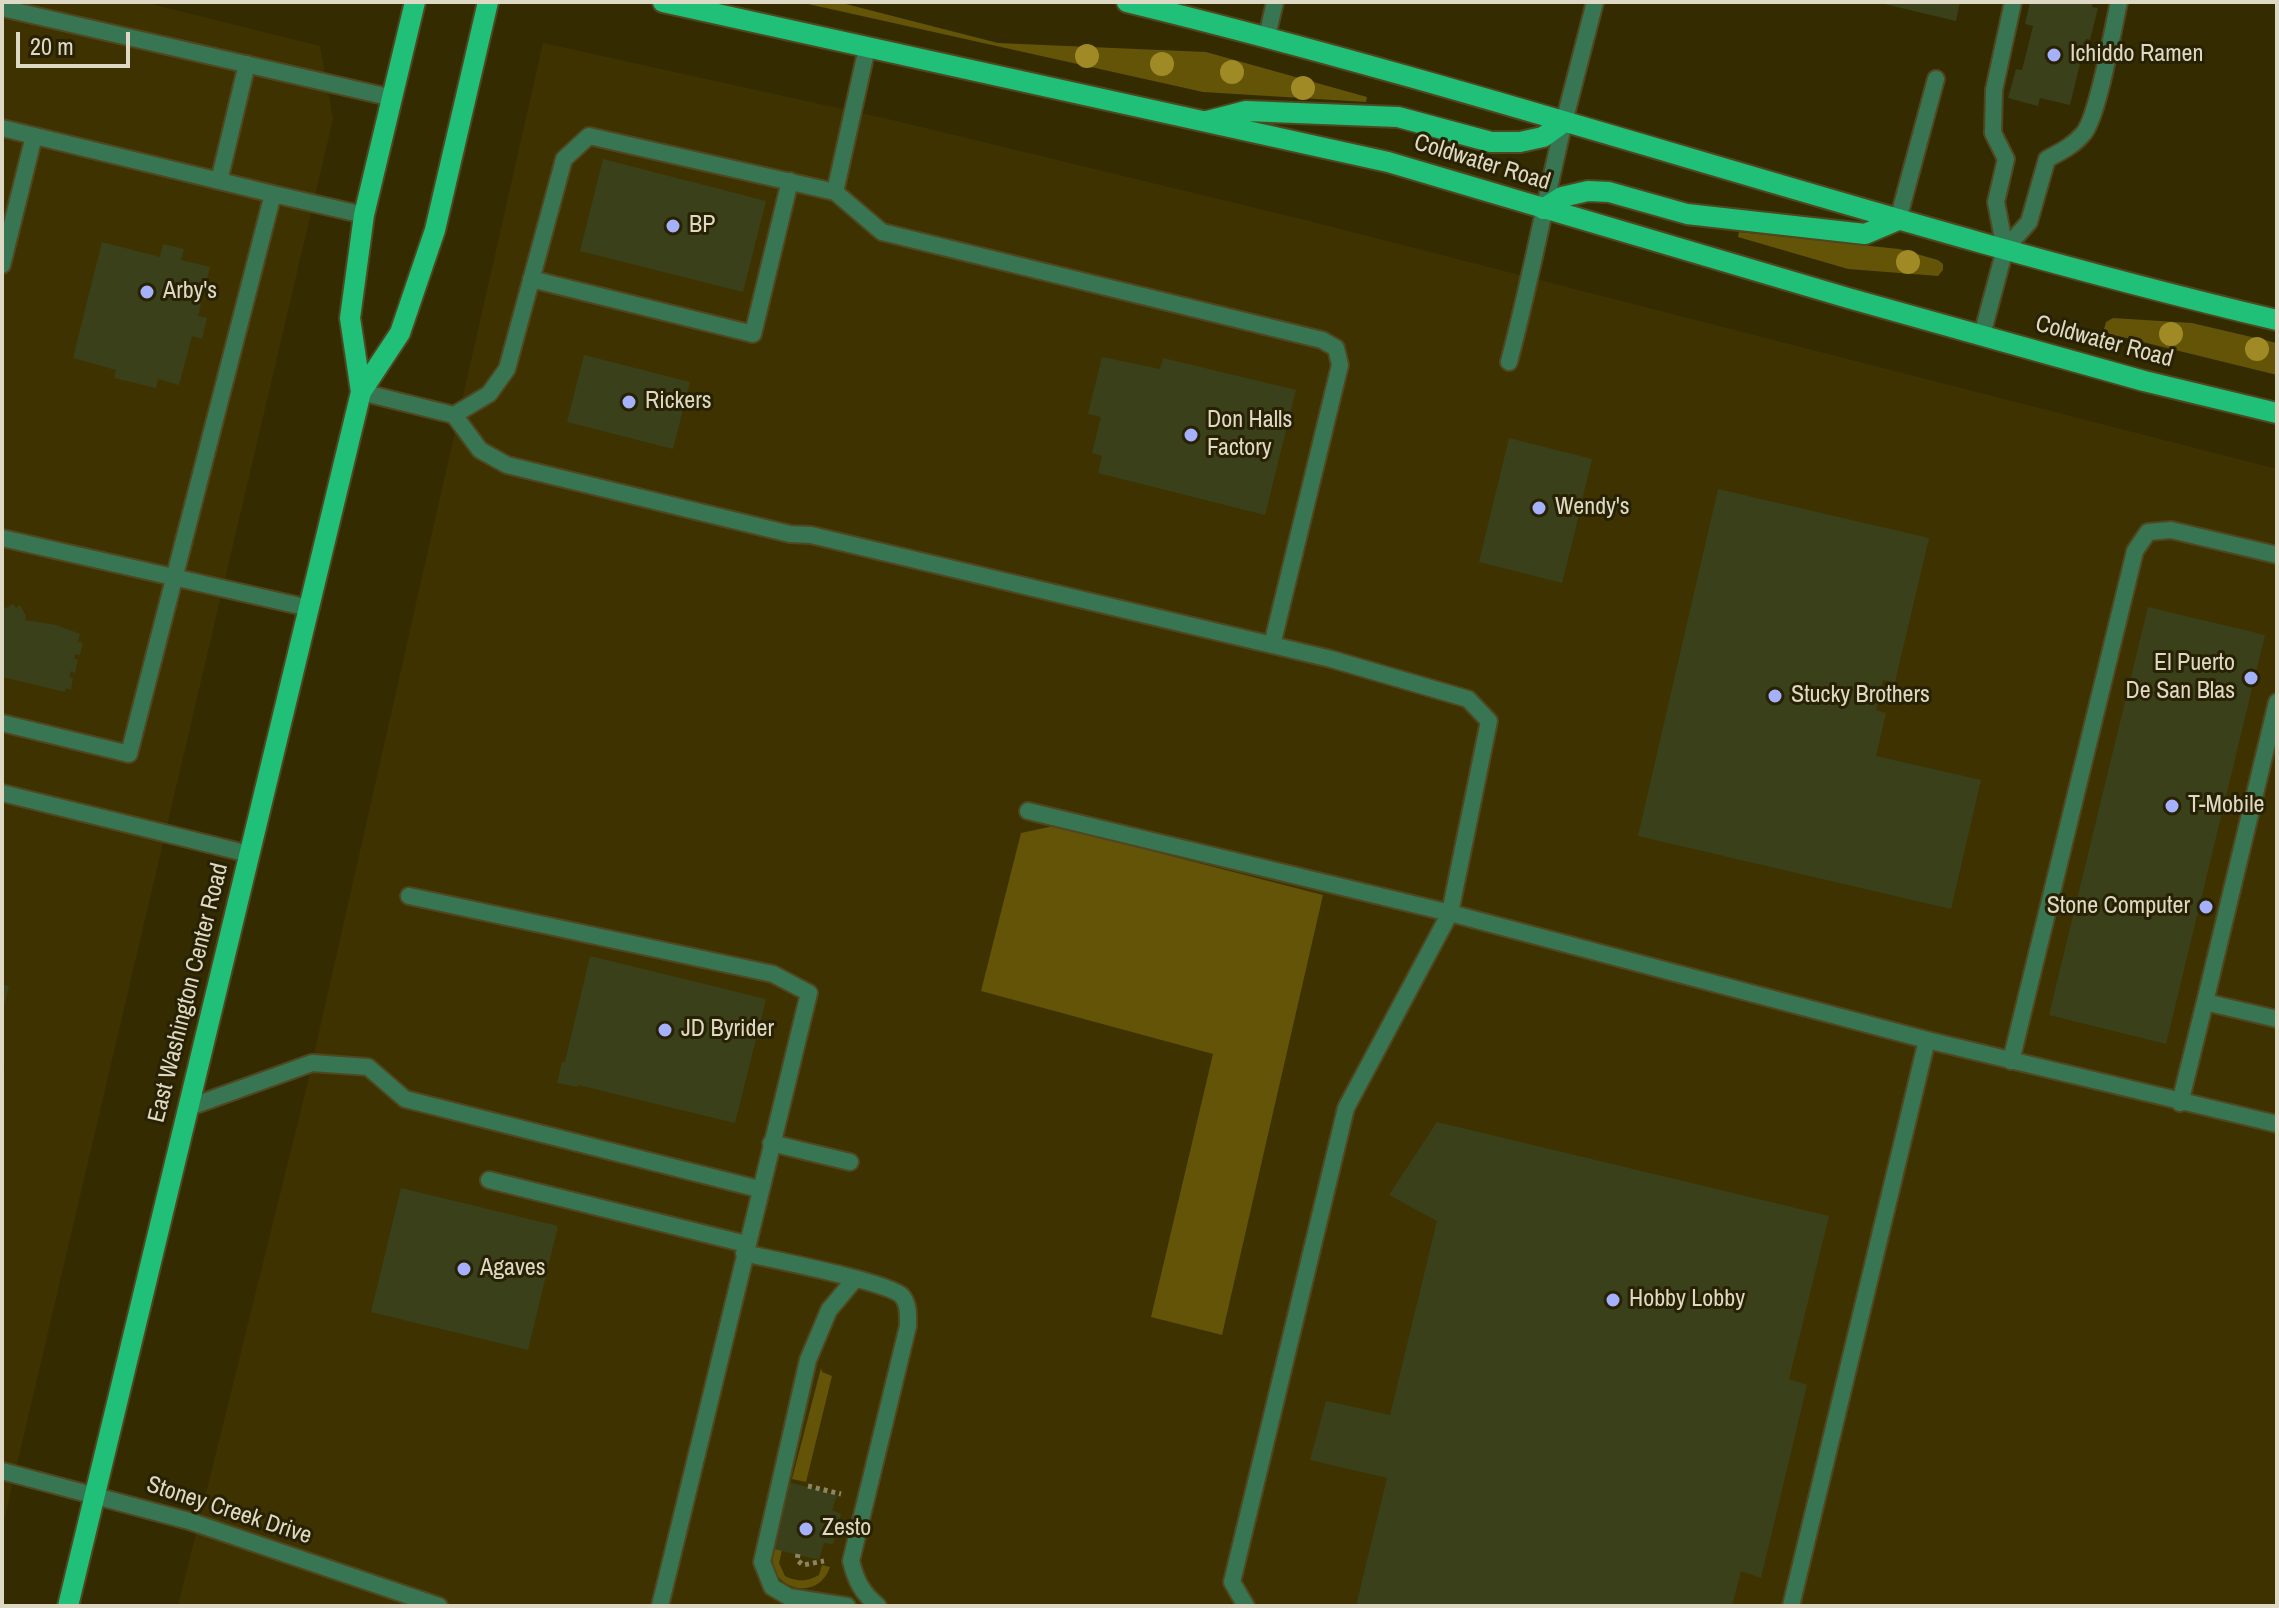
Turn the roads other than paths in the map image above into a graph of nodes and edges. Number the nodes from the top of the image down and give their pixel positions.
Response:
1 (415, 2) edge
2 (488, 2) edge
3 (663, 2) edge
4 (1127, 2) edge
5 (1275, 2) edge
6 (1595, 2) edge
7 (2013, 2) edge
8 (2119, 2) edge
9 (2, 8) edge
10 (1267, 36) junction
11 (867, 48) junction
12 (247, 64) junction
13 (1936, 79) dead end
14 (393, 98) junction
15 (1204, 122) junction
16 (1564, 122) junction
17 (2, 128) edge
18 (34, 136) junction
19 (219, 181) junction
20 (790, 181) junction
21 (835, 192) junction
22 (273, 194) junction
23 (1543, 209) junction
24 (364, 215) junction
25 (1898, 220) junction
26 (2005, 249) junction
27 (2, 265) edge
28 (531, 279) junction
29 (2277, 320) edge
30 (1982, 335) junction
31 (1509, 362) dead end
32 (361, 392) junction
33 (2277, 413) edge
34 (454, 415) junction
35 (2, 538) edge
36 (2277, 555) edge
37 (174, 577) junction
38 (309, 608) junction
39 (1272, 645) junction
40 (2277, 702) edge
41 (2, 723) edge
42 (2, 793) edge
43 (1028, 811) dead end
44 (249, 854) junction
45 (409, 896) dead end
46 (1450, 913) junction
47 (2205, 1002) junction
48 (2277, 1019) edge
49 (1927, 1040) junction
50 (2011, 1061) junction
51 (2180, 1103) junction
52 (187, 1108) junction
53 (2277, 1124) edge
54 (771, 1143) junction
55 (850, 1162) dead end
56 (489, 1180) dead end
57 (759, 1189) junction
58 (745, 1248) junction
59 (855, 1279) junction
60 (2, 1471) edge
61 (94, 1494) junction
62 (68, 1606) edge
63 (439, 1606) edge
64 (660, 1606) edge
65 (847, 1606) edge
66 (878, 1606) edge
67 (1246, 1606) edge
68 (1791, 1606) edge

1 - 14 main road, East Washington Center Road
2 - 32 main road, East Washington Center Road
3 - 11 main road, Coldwater Road
4 - 10 main road
5 - 10 street
6 - 16 street
7 - 26 street
8 - 26 street
9 - 12 street
10 - 16 main road
11 - 15 main road, Coldwater Road
11 - 21 street
12 - 14 street
12 - 19 street
13 - 25 street
14 - 24 main road, East Washington Center Road
15 - 16 main road
15 - 23 main road, Coldwater Road
16 - 23 street
16 - 25 main road
17 - 18 street
18 - 19 street
18 - 27 street
19 - 22 street
20 - 21 street
20 - 28 street
20 - 28 street
21 - 39 street
22 - 24 street
22 - 37 street
23 - 25 main road
23 - 30 main road, Coldwater Road
23 - 31 street
24 - 32 main road, East Washington Center Road
25 - 26 main road
26 - 29 main road
26 - 30 street
28 - 34 street
30 - 33 main road, Coldwater Road
32 - 34 street
32 - 38 main road, East Washington Center Road
34 - 39 street
35 - 37 street
36 - 50 street
37 - 38 street
37 - 41 street
38 - 44 main road, East Washington Center Road
39 - 46 street
40 - 47 street
42 - 44 street
43 - 46 street
44 - 52 main road, East Washington Center Road
45 - 54 street
46 - 49 street
46 - 67 street
47 - 48 street
47 - 51 street
49 - 50 street
49 - 68 street
50 - 51 street
51 - 53 street
52 - 57 street
52 - 61 main road, East Washington Center Road
54 - 55 street
54 - 57 street
56 - 58 street
57 - 58 street
58 - 59 street
58 - 64 street
59 - 65 street
59 - 66 street
60 - 61 street, Stoney Creek Drive
61 - 62 main road, East Washington Center Road
61 - 63 street, Stoney Creek Drive

